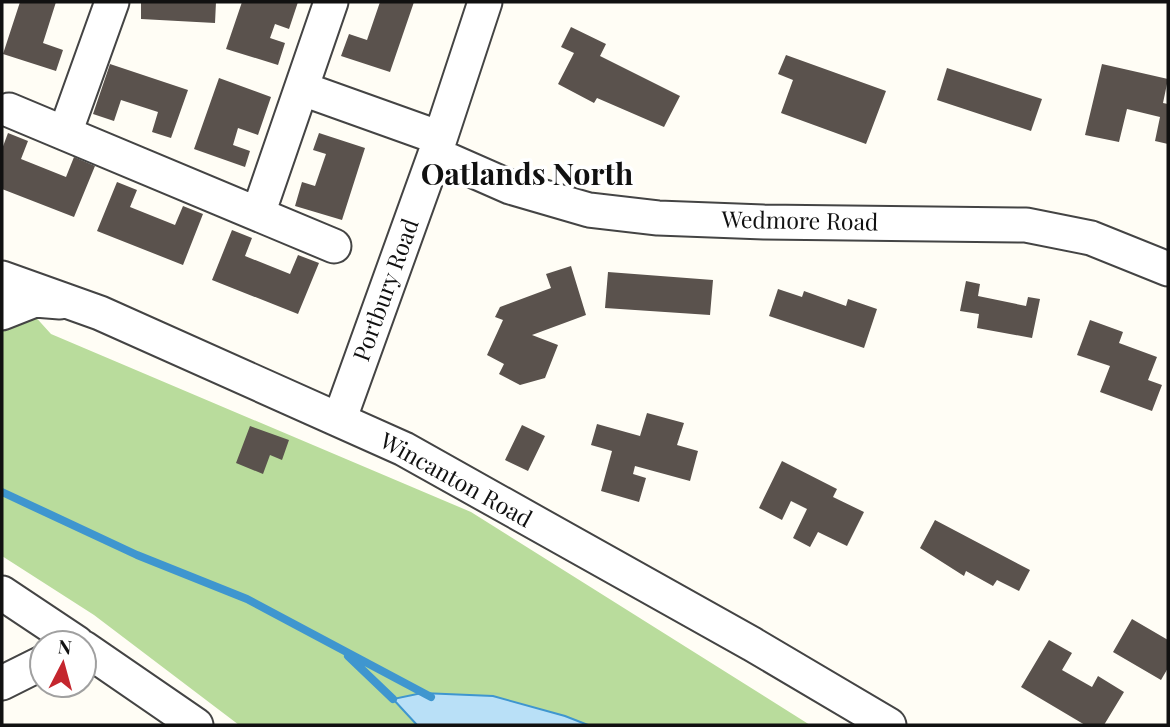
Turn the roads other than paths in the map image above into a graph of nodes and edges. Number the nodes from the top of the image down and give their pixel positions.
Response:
1 (113, 2) edge
2 (331, 2) edge
3 (485, 2) edge
4 (303, 89) junction
5 (9, 110) dead end
6 (65, 133) junction
7 (438, 146) junction
8 (258, 214) junction
9 (334, 246) dead end
10 (1168, 269) edge
11 (2, 278) edge
12 (70, 302) junction
13 (2, 313) edge
14 (340, 418) junction
15 (2, 593) edge
16 (56, 629) edge
17 (98, 658) edge
18 (28, 670) edge
19 (2, 683) edge
20 (196, 725) edge
21 (889, 725) edge

1 - 6 street
2 - 4 street
3 - 7 street, Portbury Road
4 - 7 street, Wedmore Road
4 - 8 street
5 - 6 street
6 - 8 street
7 - 10 street, Wedmore Road
7 - 14 street, Portbury Road
8 - 9 street
11 - 12 street, Wincanton Road
12 - 13 street
12 - 14 street, Wincanton Road
14 - 21 street, Wincanton Road
15 - 16 street
17 - 20 street
18 - 19 street

